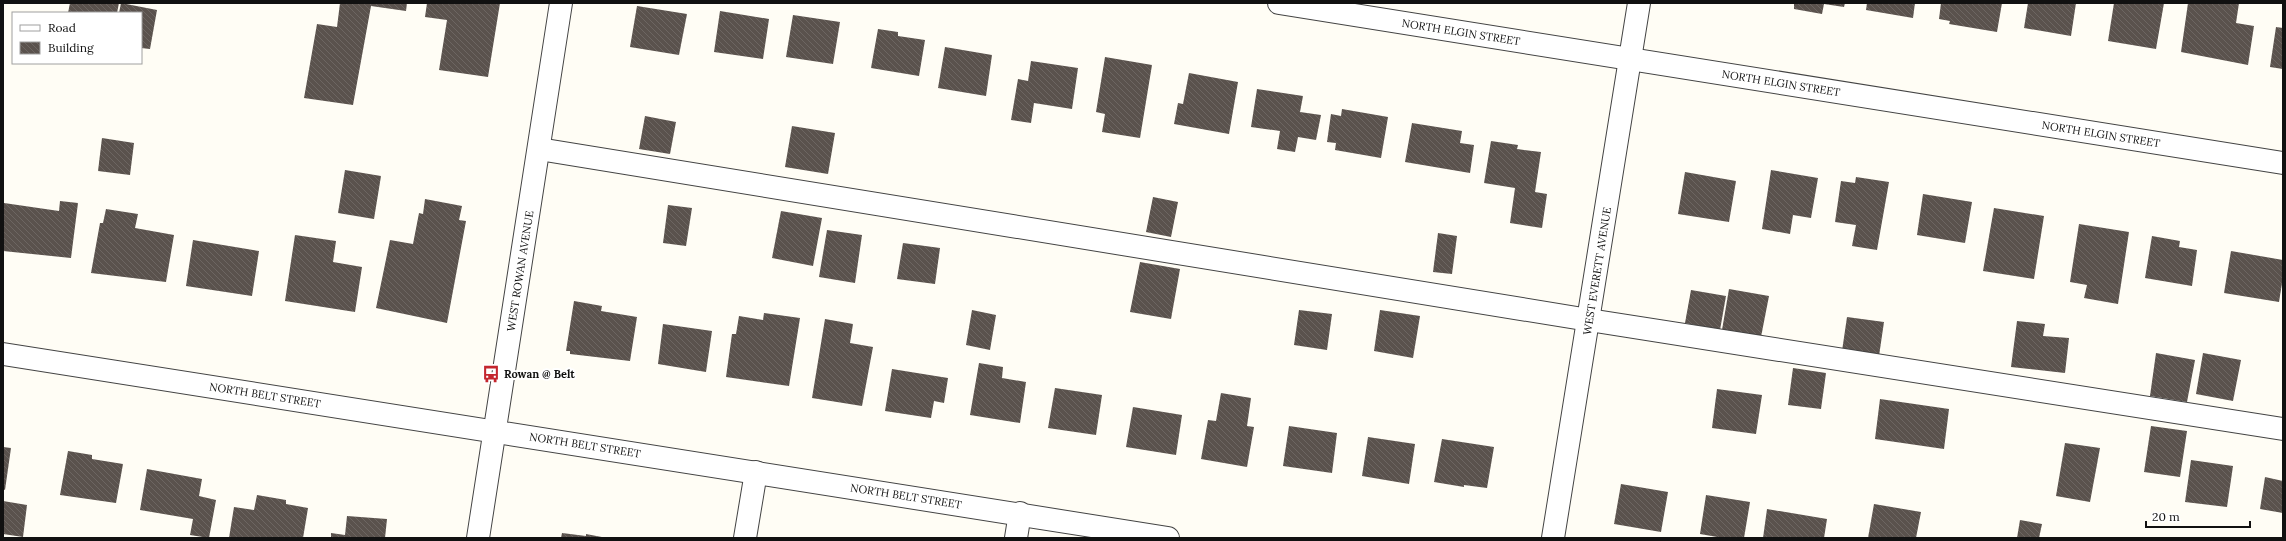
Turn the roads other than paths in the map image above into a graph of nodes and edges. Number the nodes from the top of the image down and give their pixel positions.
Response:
1 (561, 3) edge
2 (1279, 3) edge
3 (1639, 3) edge
4 (1630, 59) junction
5 (540, 149) junction
6 (2283, 163) edge
7 (1589, 320) junction
8 (3, 354) edge
9 (2283, 430) edge
10 (495, 431) junction
11 (756, 472) junction
12 (1020, 513) junction
13 (478, 538) edge
14 (745, 538) edge
15 (1016, 538) edge
16 (1168, 538) edge
17 (1553, 538) edge

1 - 5 street, WEST ROWAN AVENUE
2 - 4 street, NORTH ELGIN STREET
3 - 4 street, WEST EVERETT AVENUE
4 - 6 street, NORTH ELGIN STREET
4 - 7 street, WEST EVERETT AVENUE
5 - 7 street
5 - 10 street, WEST ROWAN AVENUE
7 - 9 street
7 - 17 street, WEST EVERETT AVENUE
8 - 10 street, NORTH BELT STREET
10 - 11 street, NORTH BELT STREET
10 - 13 street, WEST ROWAN AVENUE
11 - 12 street, NORTH BELT STREET
11 - 14 street
12 - 15 street
12 - 16 street, NORTH BELT STREET

